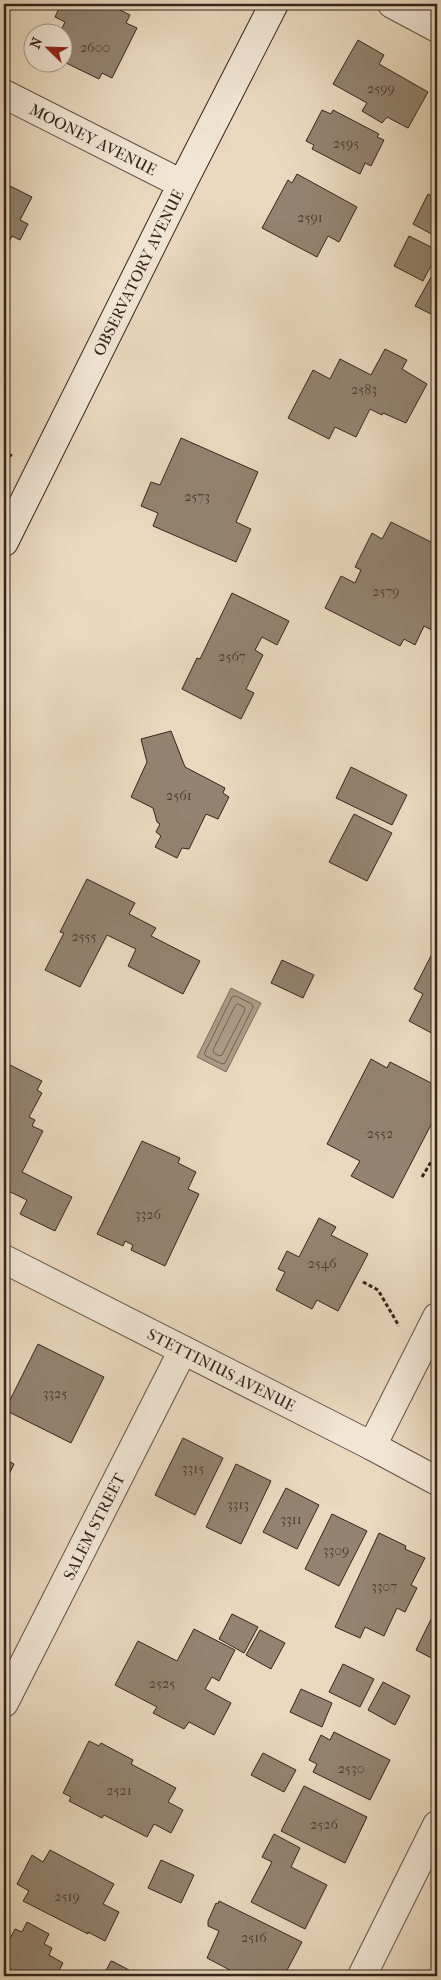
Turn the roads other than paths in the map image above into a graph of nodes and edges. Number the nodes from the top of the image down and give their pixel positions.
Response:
1 (274, 4) edge
2 (392, 4) edge
3 (437, 28) edge
4 (4, 94) edge
5 (182, 184) junction
6 (4, 542) edge
7 (4, 1259) edge
8 (437, 1317) edge
9 (183, 1350) junction
10 (372, 1446) junction
11 (437, 1481) edge
12 (4, 1703) edge
13 (437, 1825) edge
14 (362, 1976) edge

1 - 5 street, OBSERVATORY AVENUE
2 - 3 street
4 - 5 street, MOONEY AVENUE
5 - 6 street, OBSERVATORY AVENUE
7 - 9 street, STETTINIUS AVENUE
8 - 10 street
9 - 10 street, STETTINIUS AVENUE
9 - 12 street, SALEM STREET
10 - 11 street, STETTINIUS AVENUE
13 - 14 street

